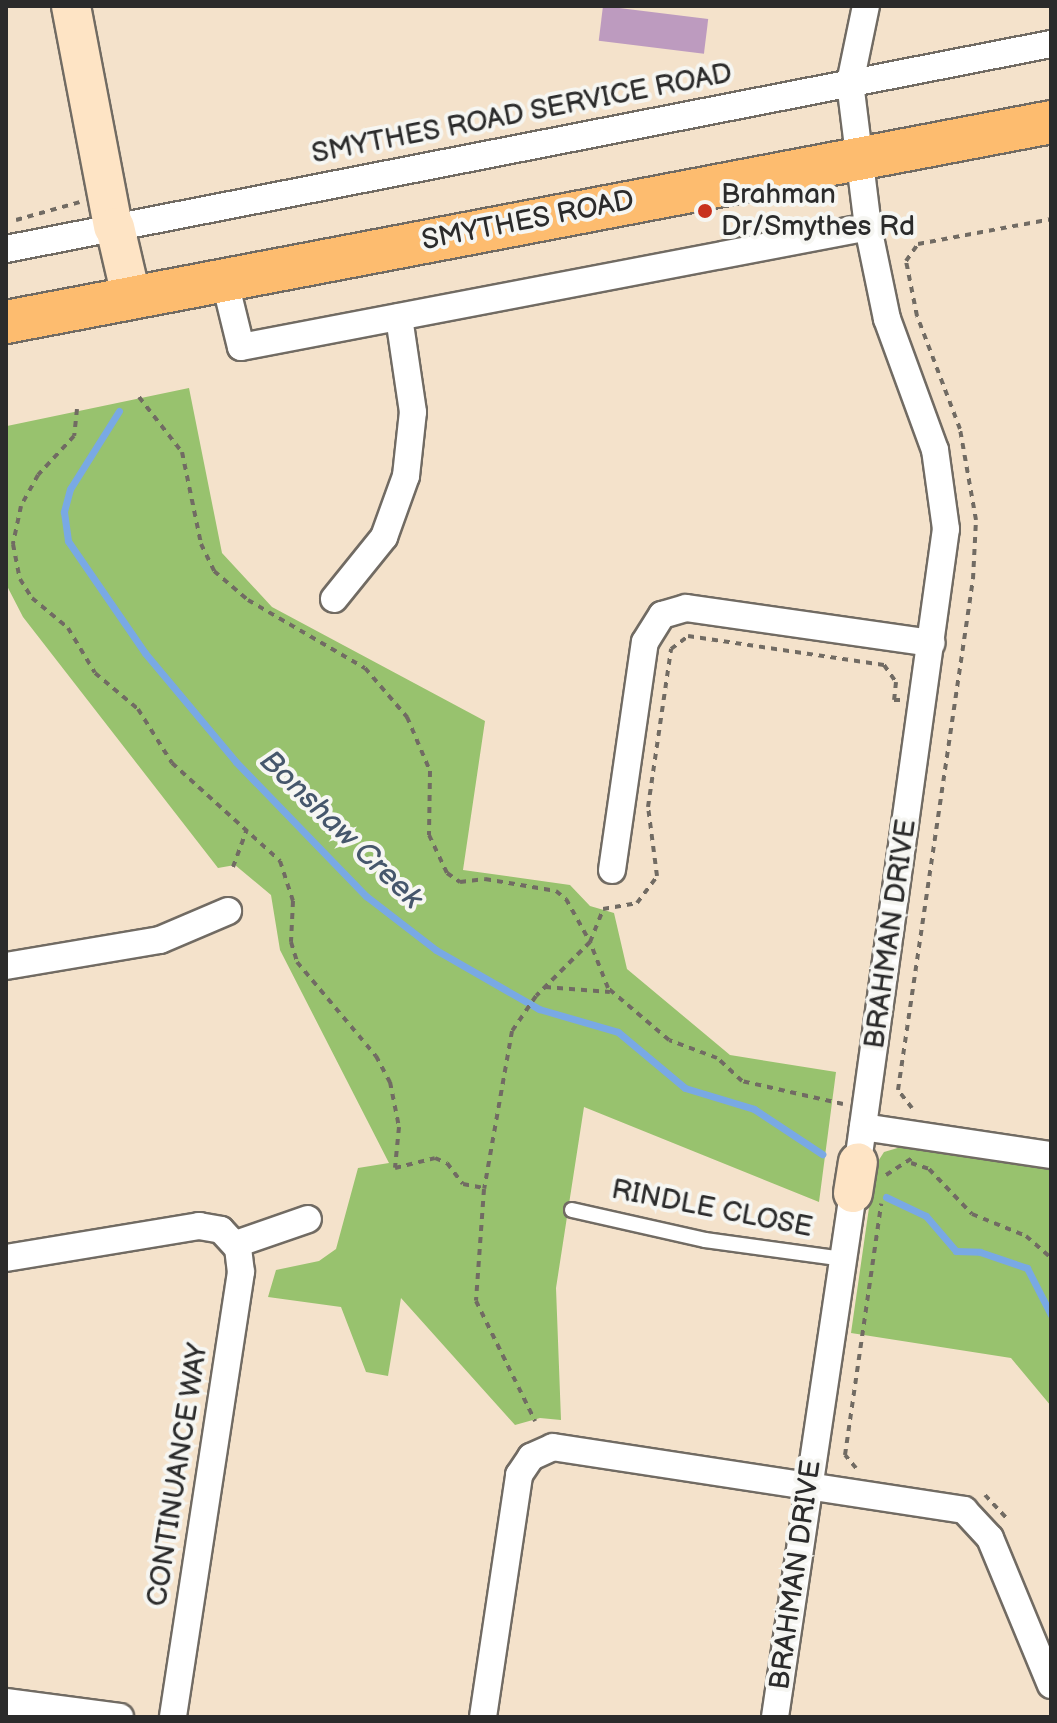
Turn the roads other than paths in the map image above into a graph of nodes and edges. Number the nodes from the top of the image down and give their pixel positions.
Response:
1 (71, 6) edge
2 (866, 6) edge
3 (1051, 44) edge
4 (850, 83) junction
5 (1051, 122) edge
6 (859, 158) junction
7 (114, 227) junction
8 (868, 227) junction
9 (6, 249) edge
10 (224, 278) junction
11 (131, 296) junction
12 (399, 317) junction
13 (6, 322) edge
14 (334, 599) dead end
15 (932, 643) junction
16 (612, 870) dead end
17 (228, 911) dead end
18 (6, 966) edge
19 (1051, 1155) edge
20 (864, 1159) junction
21 (572, 1210) dead end
22 (308, 1219) dead end
23 (236, 1244) junction
24 (6, 1258) edge
25 (843, 1259) junction
26 (809, 1485) junction
27 (1051, 1685) edge
28 (6, 1702) edge
29 (120, 1717) edge
30 (173, 1717) edge
31 (483, 1717) edge
32 (775, 1717) edge

1 - 7 street
2 - 4 street, BRAHMAN DRIVE
3 - 4 street, SMYTHES ROAD SERVICE ROAD
4 - 6 street, BRAHMAN DRIVE
4 - 7 street, SMYTHES ROAD SERVICE ROAD
5 - 6 main road, SMYTHES ROAD
6 - 8 street, BRAHMAN DRIVE
6 - 10 main road, SMYTHES ROAD
7 - 9 street, SMYTHES ROAD SERVICE ROAD
7 - 11 street
8 - 12 street
8 - 15 street, BRAHMAN DRIVE
10 - 11 main road, SMYTHES ROAD
10 - 12 street
11 - 13 main road, SMYTHES ROAD
12 - 14 street
15 - 16 street
15 - 20 street, BRAHMAN DRIVE
17 - 18 street
19 - 20 street
20 - 25 street, BRAHMAN DRIVE
21 - 25 lane, RINDLE CLOSE
22 - 23 street
23 - 24 street
23 - 30 street, CONTINUANCE WAY
25 - 26 street, BRAHMAN DRIVE
26 - 27 street
26 - 31 street
26 - 32 street, BRAHMAN DRIVE
28 - 29 street

